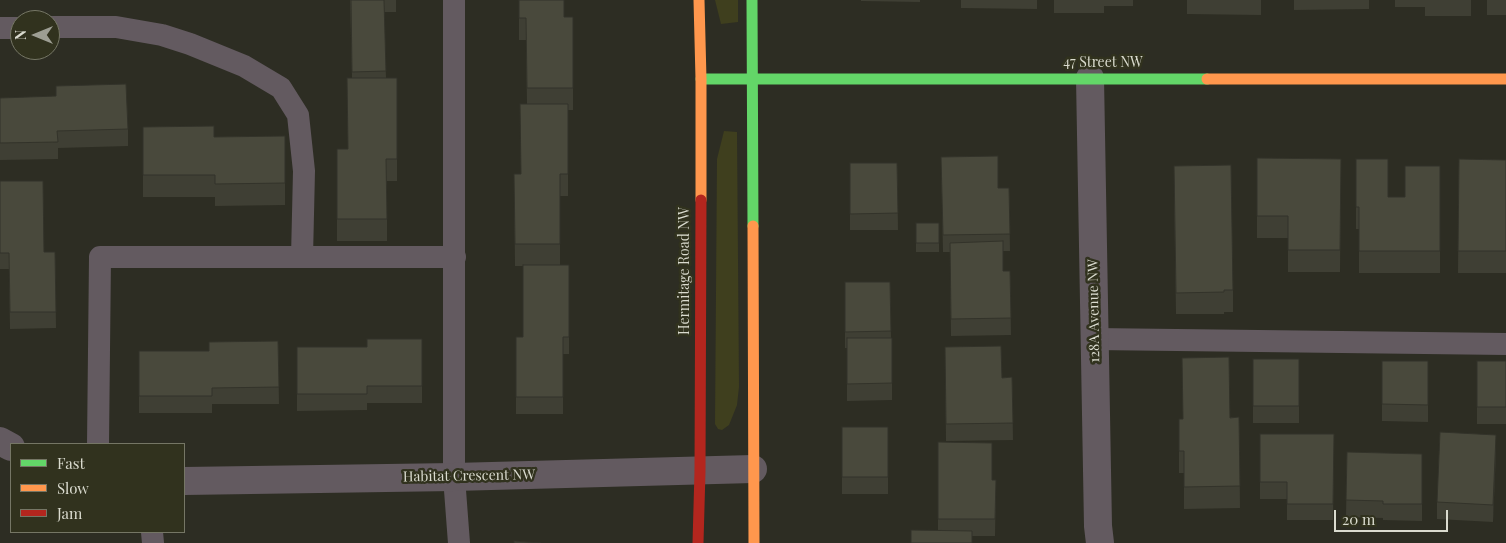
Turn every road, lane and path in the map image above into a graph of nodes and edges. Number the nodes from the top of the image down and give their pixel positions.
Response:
1 (454, 0) edge
2 (699, 0) edge
3 (752, 0) edge
4 (60, 28) edge
5 (1090, 78) junction
6 (701, 79) junction
7 (753, 79) junction
8 (1506, 79) edge
9 (302, 257) junction
10 (455, 257) junction
11 (1094, 338) junction
12 (1506, 344) edge
13 (98, 443) edge
14 (753, 469) junction
15 (700, 471) junction
16 (454, 477) junction
17 (185, 482) edge
18 (459, 543) edge
19 (698, 543) edge
20 (754, 543) edge
21 (1100, 543) edge

1 - 10 lane
2 - 6 street, Hermitage Road NW
3 - 7 street
4 - 9 lane
5 - 7 street, 47 Street NW
5 - 8 street, 47 Street NW
5 - 11 street, 128A Avenue NW
6 - 7 street, 47 Street NW
6 - 15 street, Hermitage Road NW
7 - 14 street
9 - 10 lane
9 - 13 lane
10 - 16 lane
11 - 12 lane
11 - 21 street, 128A Avenue NW
14 - 15 street, Habitat Crescent NW
14 - 20 street
15 - 16 street, Habitat Crescent NW
15 - 19 street, Hermitage Road NW
16 - 17 street, Habitat Crescent NW
16 - 18 lane

